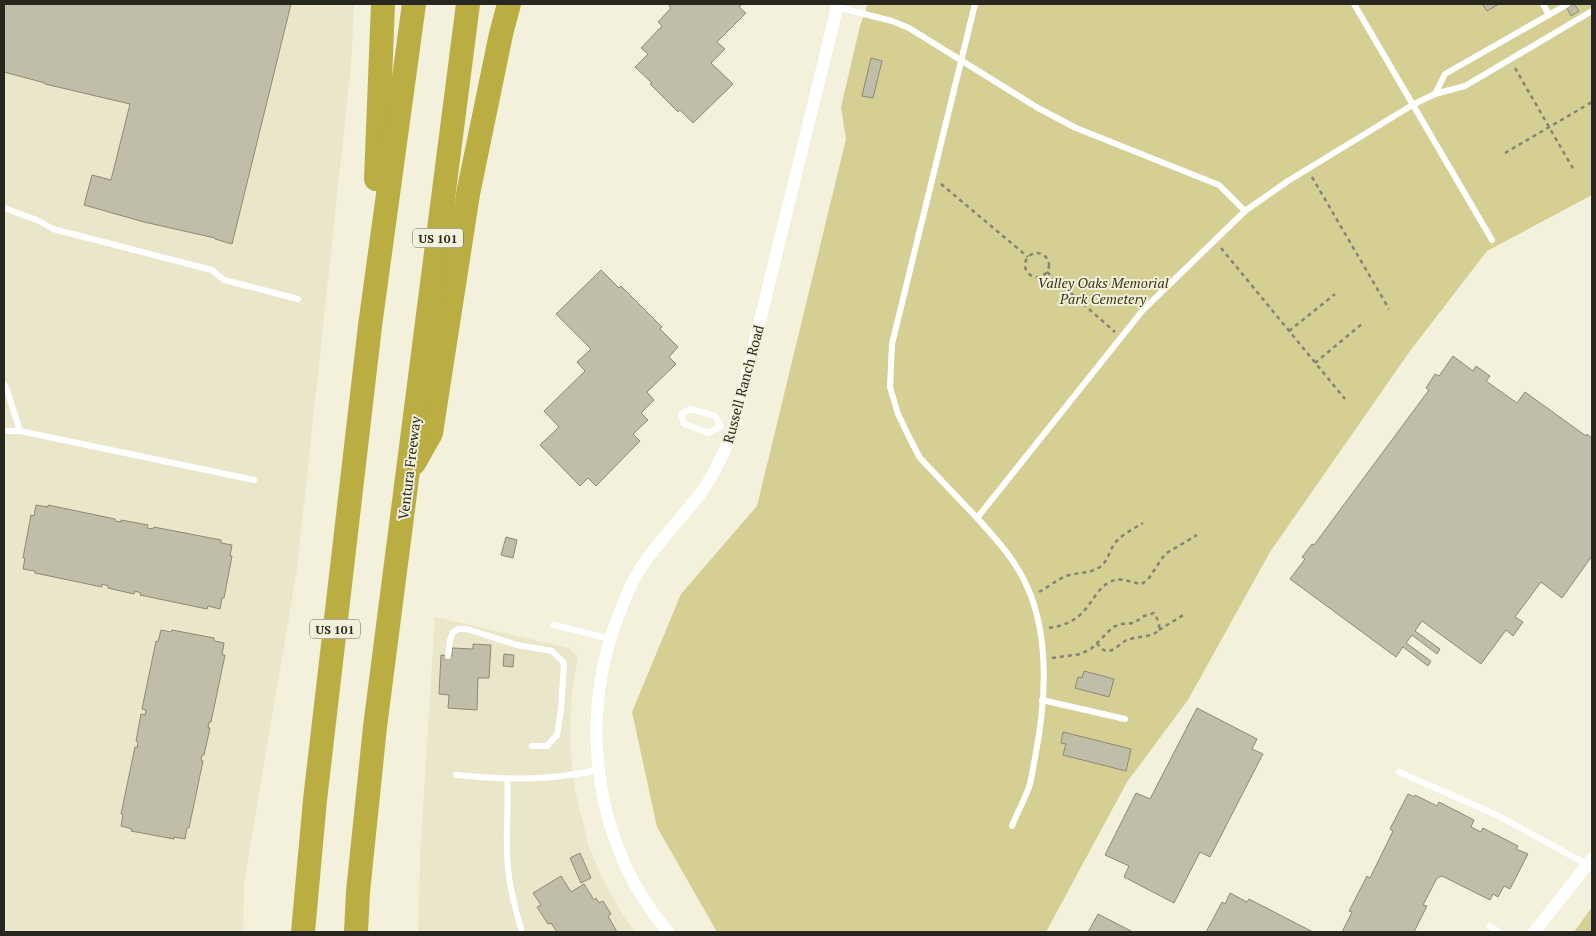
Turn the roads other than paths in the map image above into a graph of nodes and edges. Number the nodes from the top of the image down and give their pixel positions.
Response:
1 (383, 4) edge
2 (414, 4) edge
3 (468, 4) edge
4 (509, 4) edge
5 (975, 4) edge
6 (1354, 4) edge
7 (1543, 4) edge
8 (1568, 4) edge
9 (838, 5) edge
10 (1592, 11) edge
11 (1549, 15) junction
12 (960, 59) junction
13 (1435, 94) junction
14 (1414, 104) junction
15 (4, 208) edge
16 (1245, 211) junction
17 (1492, 240) dead end
18 (298, 299) dead end
19 (370, 326) junction
20 (4, 384) edge
21 (727, 428) junction
22 (4, 431) edge
23 (20, 431) junction
24 (408, 473) junction
25 (254, 480) dead end
26 (977, 518) junction
27 (554, 625) dead end
28 (610, 639) junction
29 (448, 656) dead end
30 (1042, 700) junction
31 (1125, 719) dead end
32 (532, 746) dead end
33 (598, 770) junction
34 (1399, 772) dead end
35 (456, 775) dead end
36 (507, 779) junction
37 (1012, 826) dead end
38 (1590, 862) edge
39 (1490, 926) dead end
40 (304, 932) edge
41 (356, 932) edge
42 (522, 932) edge
43 (668, 932) edge
44 (1499, 932) edge
45 (1534, 932) edge

1 - 19 highway
2 - 19 highway, US 101
3 - 24 highway, Ventura Freeway / US 101
4 - 24 highway
5 - 12 lane
6 - 14 lane
7 - 11 lane
8 - 11 lane
9 - 12 lane
9 - 21 street, Russell Ranch Road
10 - 13 lane
11 - 13 lane
12 - 16 lane
12 - 26 lane
13 - 14 lane
14 - 16 lane
14 - 17 lane
15 - 18 lane
16 - 26 lane
19 - 40 highway, US 101
20 - 23 lane
21 - 21 lane
21 - 28 street, Russell Ranch Road
22 - 23 lane
23 - 25 lane
24 - 41 highway, Ventura Freeway / US 101
26 - 30 lane
27 - 28 lane
28 - 33 street, Russell Ranch Road
29 - 32 lane
30 - 31 lane
30 - 37 lane
33 - 36 lane
33 - 43 street, Russell Ranch Road
34 - 38 lane
35 - 36 lane
36 - 42 lane
38 - 45 street
39 - 44 lane

